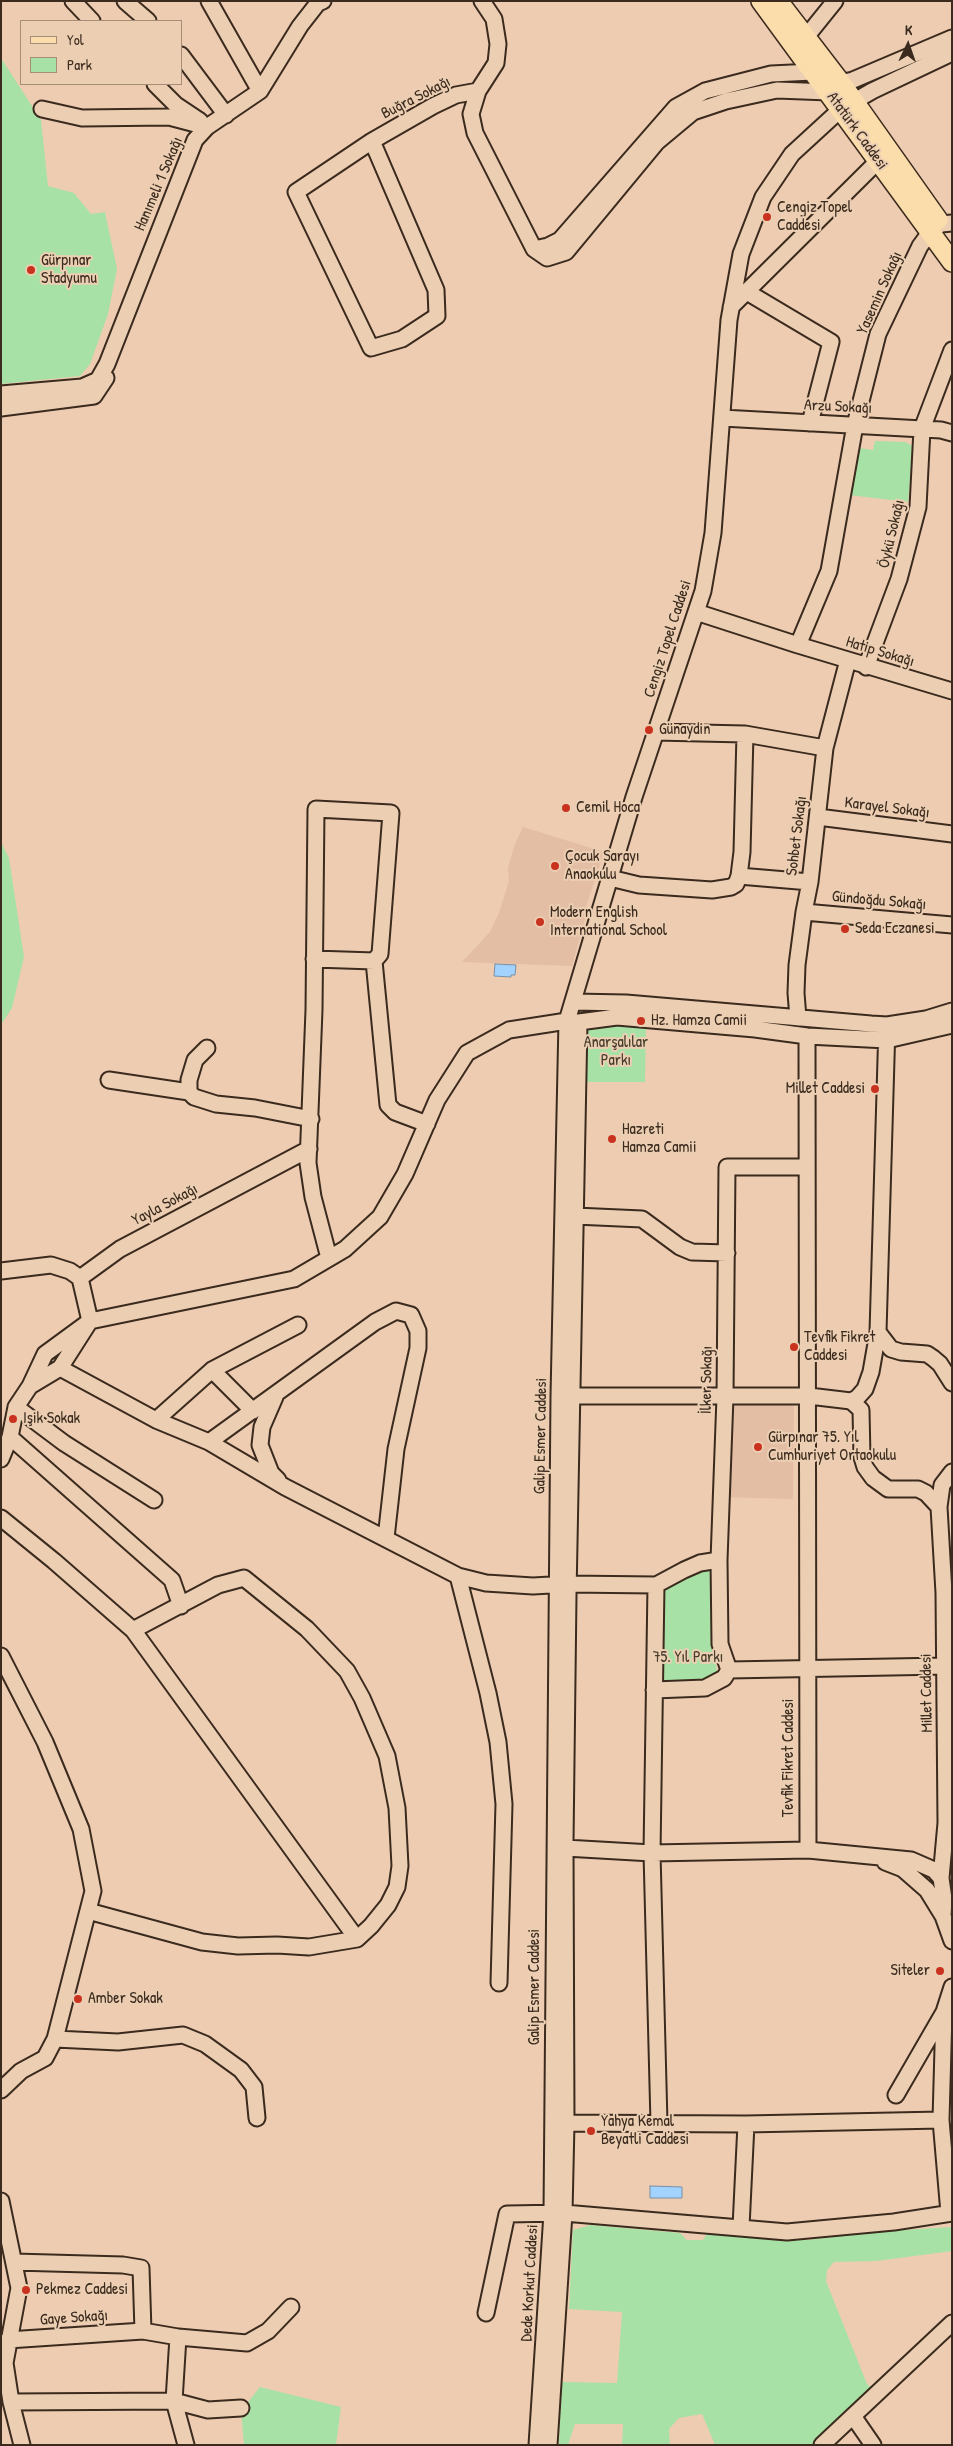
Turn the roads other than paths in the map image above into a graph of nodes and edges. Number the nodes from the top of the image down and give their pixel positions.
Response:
1 (73, 1) edge
2 (125, 1) edge
3 (209, 1) edge
4 (323, 1) edge
5 (482, 1) edge
6 (761, 1) edge
7 (778, 1) edge
8 (835, 1) edge
9 (91, 20) edge
10 (147, 20) edge
11 (806, 37) junction
12 (952, 38) edge
13 (952, 53) edge
14 (182, 56) edge
15 (813, 72) junction
16 (155, 85) edge
17 (835, 88) junction
18 (478, 91) junction
19 (260, 92) junction
20 (847, 105) junction
21 (42, 109) dead end
22 (226, 115) junction
23 (207, 127) junction
24 (372, 141) junction
25 (879, 160) junction
26 (942, 234) edge
27 (534, 249) junction
28 (952, 262) edge
29 (747, 292) junction
30 (732, 307) junction
31 (952, 350) edge
32 (107, 364) junction
33 (1, 394) edge
34 (1, 408) edge
35 (722, 418) junction
36 (810, 423) junction
37 (855, 425) junction
38 (922, 429) junction
39 (952, 432) edge
40 (696, 612) junction
41 (798, 645) junction
42 (848, 660) junction
43 (866, 667) junction
44 (952, 691) edge
45 (655, 732) junction
46 (745, 734) junction
47 (825, 748) junction
48 (818, 816) junction
49 (952, 834) edge
50 (740, 876) junction
51 (610, 878) junction
52 (810, 882) junction
53 (804, 912) junction
54 (952, 925) edge
55 (314, 959) junction
56 (374, 962) junction
57 (574, 1002) junction
58 (952, 1011) edge
59 (798, 1018) junction
60 (573, 1022) junction
61 (887, 1024) junction
62 (952, 1025) edge
63 (806, 1036) junction
64 (887, 1040) junction
65 (207, 1048) dead end
66 (108, 1080) dead end
67 (189, 1092) junction
68 (311, 1119) junction
69 (427, 1124) junction
70 (309, 1149) junction
71 (805, 1167) junction
72 (575, 1216) junction
73 (726, 1253) junction
74 (329, 1258) junction
75 (1, 1271) edge
76 (80, 1278) junction
77 (90, 1321) junction
78 (298, 1325) dead end
79 (878, 1332) junction
80 (901, 1352) junction
81 (60, 1368) junction
82 (212, 1370) junction
83 (871, 1372) junction
84 (952, 1383) edge
85 (30, 1386) junction
86 (565, 1396) junction
87 (725, 1396) junction
88 (809, 1396) junction
89 (275, 1397) junction
90 (856, 1406) junction
91 (16, 1408) junction
92 (253, 1411) junction
93 (156, 1420) junction
94 (10, 1437) junction
95 (209, 1442) junction
96 (1, 1459) edge
97 (950, 1473) edge
98 (285, 1487) junction
99 (918, 1489) junction
100 (154, 1500) dead end
101 (939, 1506) junction
102 (1, 1518) edge
103 (386, 1538) junction
104 (719, 1560) junction
105 (458, 1576) junction
106 (562, 1584) junction
107 (656, 1585) junction
108 (181, 1606) junction
109 (133, 1630) junction
110 (1, 1656) edge
111 (945, 1666) junction
112 (806, 1669) junction
113 (730, 1670) junction
114 (654, 1690) junction
115 (949, 1823) edge
116 (561, 1848) junction
117 (808, 1850) junction
118 (652, 1853) junction
119 (865, 1855) junction
120 (941, 1878) junction
121 (88, 1911) junction
122 (943, 1916) junction
123 (357, 1939) junction
124 (952, 1941) edge
125 (499, 1983) dead end
126 (952, 1987) edge
127 (944, 2012) junction
128 (55, 2039) junction
129 (1, 2090) edge
130 (896, 2095) dead end
131 (257, 2118) dead end
132 (941, 2120) junction
133 (559, 2123) junction
134 (659, 2123) junction
135 (746, 2124) junction
136 (1, 2201) edge
137 (558, 2213) junction
138 (950, 2213) edge
139 (741, 2227) junction
140 (14, 2262) junction
141 (291, 2308) dead end
142 (486, 2313) dead end
143 (949, 2329) edge
144 (143, 2331) junction
145 (178, 2337) junction
146 (8, 2340) junction
147 (174, 2401) junction
148 (11, 2402) junction
149 (242, 2408) dead end
150 (854, 2416) junction
151 (22, 2445) edge
152 (186, 2445) edge
153 (537, 2445) edge
154 (549, 2445) edge
155 (822, 2445) edge
156 (873, 2445) edge

1 - 9 street
2 - 10 street
3 - 19 street
4 - 19 street, Hanımeli 1 Sokağı
5 - 18 street
6 - 15 main road, Atatürk Caddesi
7 - 11 main road, Atatürk Caddesi
8 - 11 street
11 - 17 main road, Atatürk Caddesi
12 - 17 street
13 - 20 street, Cengiz Topel Caddesi
14 - 22 street
15 - 17 main road, Atatürk Caddesi
15 - 27 street
16 - 23 street
17 - 20 main road, Atatürk Caddesi
17 - 27 street
18 - 24 street, Buğra Sokağı
18 - 27 street
19 - 22 street, Hanımeli 1 Sokağı
20 - 25 main road, Atatürk Caddesi
20 - 26 main road, Atatürk Caddesi
20 - 30 street, Cengiz Topel Caddesi
21 - 23 street
22 - 23 street, Hanımeli 1 Sokağı
23 - 32 street, Hanımeli 1 Sokağı
24 - 24 street, Buğra Sokağı
25 - 26 main road, Atatürk Caddesi
25 - 29 street
26 - 28 main road, Atatürk Caddesi
26 - 37 street, Yasemin Sokağı
29 - 30 street
29 - 36 street
30 - 35 street, Cengiz Topel Caddesi
31 - 38 street, Öykü Sokağı
32 - 33 street
32 - 34 street
35 - 36 street, Arzu Sokağı
35 - 40 street, Cengiz Topel Caddesi
36 - 37 street, Arzu Sokağı
37 - 38 street, Arzu Sokağı
37 - 41 street, Yasemin Sokağı
38 - 39 street, Arzu Sokağı
38 - 43 street, Öykü Sokağı
40 - 41 street, Hatip Sokağı
40 - 45 street, Cengiz Topel Caddesi
41 - 42 street, Hatip Sokağı
42 - 43 street, Hatip Sokağı
42 - 47 street, Sohbet Sokağı
43 - 44 street, Hatip Sokağı
45 - 46 street
45 - 51 street, Cengiz Topel Caddesi
46 - 47 street
46 - 50 street
47 - 48 street, Sohbet Sokağı
48 - 49 street, Karayel Sokağı
48 - 52 street, Sohbet Sokağı
50 - 51 street
50 - 52 street
51 - 57 street, Cengiz Topel Caddesi
52 - 53 street, Sohbet Sokağı
53 - 54 street, Gündoğdu Sokağı
53 - 59 street, Sohbet Sokağı
55 - 56 street
55 - 56 street
55 - 68 street
56 - 69 street
57 - 59 street
57 - 60 street, Cengiz Topel Caddesi
58 - 61 street
59 - 61 street
60 - 63 street
60 - 69 street
60 - 72 street
60 - 86 street, Galip Esmer Caddesi
61 - 64 street
62 - 64 street
63 - 64 street
63 - 71 street, Tevfik Fikret Caddesi
64 - 79 street
65 - 67 street
66 - 67 street
67 - 68 street
68 - 70 street
69 - 74 street
70 - 74 street
70 - 76 street, Yayla Sokağı
71 - 73 street, İlker Sokağı
71 - 88 street, Tevfik Fikret Caddesi
72 - 73 street
72 - 86 street
73 - 87 street, İlker Sokağı
74 - 77 street
75 - 76 street
76 - 77 street
77 - 81 street
77 - 85 street
78 - 82 street
79 - 80 street
79 - 83 street
80 - 83 street
80 - 84 street
81 - 85 street
81 - 93 street
82 - 92 street
82 - 93 street
83 - 90 street
85 - 91 street
86 - 87 street
86 - 106 street
87 - 88 street
87 - 104 street, İlker Sokağı
88 - 90 street
88 - 112 street, Tevfik Fikret Caddesi
89 - 92 street
89 - 98 street
89 - 103 street
90 - 99 street
91 - 94 street
91 - 100 street
92 - 95 street
93 - 95 street
94 - 96 street
94 - 108 street
95 - 98 street
97 - 99 street
97 - 101 street, Millet Caddesi
98 - 103 street
99 - 101 street
101 - 111 street, Millet Caddesi
102 - 109 street
103 - 105 street
104 - 107 street
104 - 113 street, İlker Sokağı
105 - 106 street
105 - 125 street
106 - 107 street
106 - 116 street
107 - 114 street
108 - 109 street
108 - 123 street
109 - 123 street
110 - 121 street
111 - 112 street
111 - 115 street, Millet Caddesi
112 - 113 street
112 - 117 street, Tevfik Fikret Caddesi
113 - 114 street
114 - 118 street
115 - 120 street, Millet Caddesi
116 - 118 street
116 - 133 street, Dede Korkut Caddesi
117 - 118 street
117 - 119 street
118 - 134 street
119 - 120 street
119 - 122 street
120 - 122 street, Millet Caddesi
121 - 123 street
121 - 128 street
122 - 124 street
126 - 127 street
127 - 130 street
127 - 132 street
128 - 129 street
128 - 131 street
132 - 135 street
132 - 138 street
133 - 134 street
133 - 137 street, Dede Korkut Caddesi
134 - 135 street
135 - 139 street
136 - 140 street
137 - 139 street
137 - 142 street
137 - 153 street, Dede Korkut Caddesi
137 - 154 street, Dede Korkut Caddesi
138 - 139 street
140 - 144 street
140 - 146 street
141 - 145 street, Gaye Sokağı
143 - 150 street
144 - 145 street, Gaye Sokağı
144 - 146 street, Gaye Sokağı
145 - 147 street
146 - 148 street
147 - 148 street
147 - 149 street
147 - 152 street
148 - 151 street
150 - 155 street
150 - 156 street

